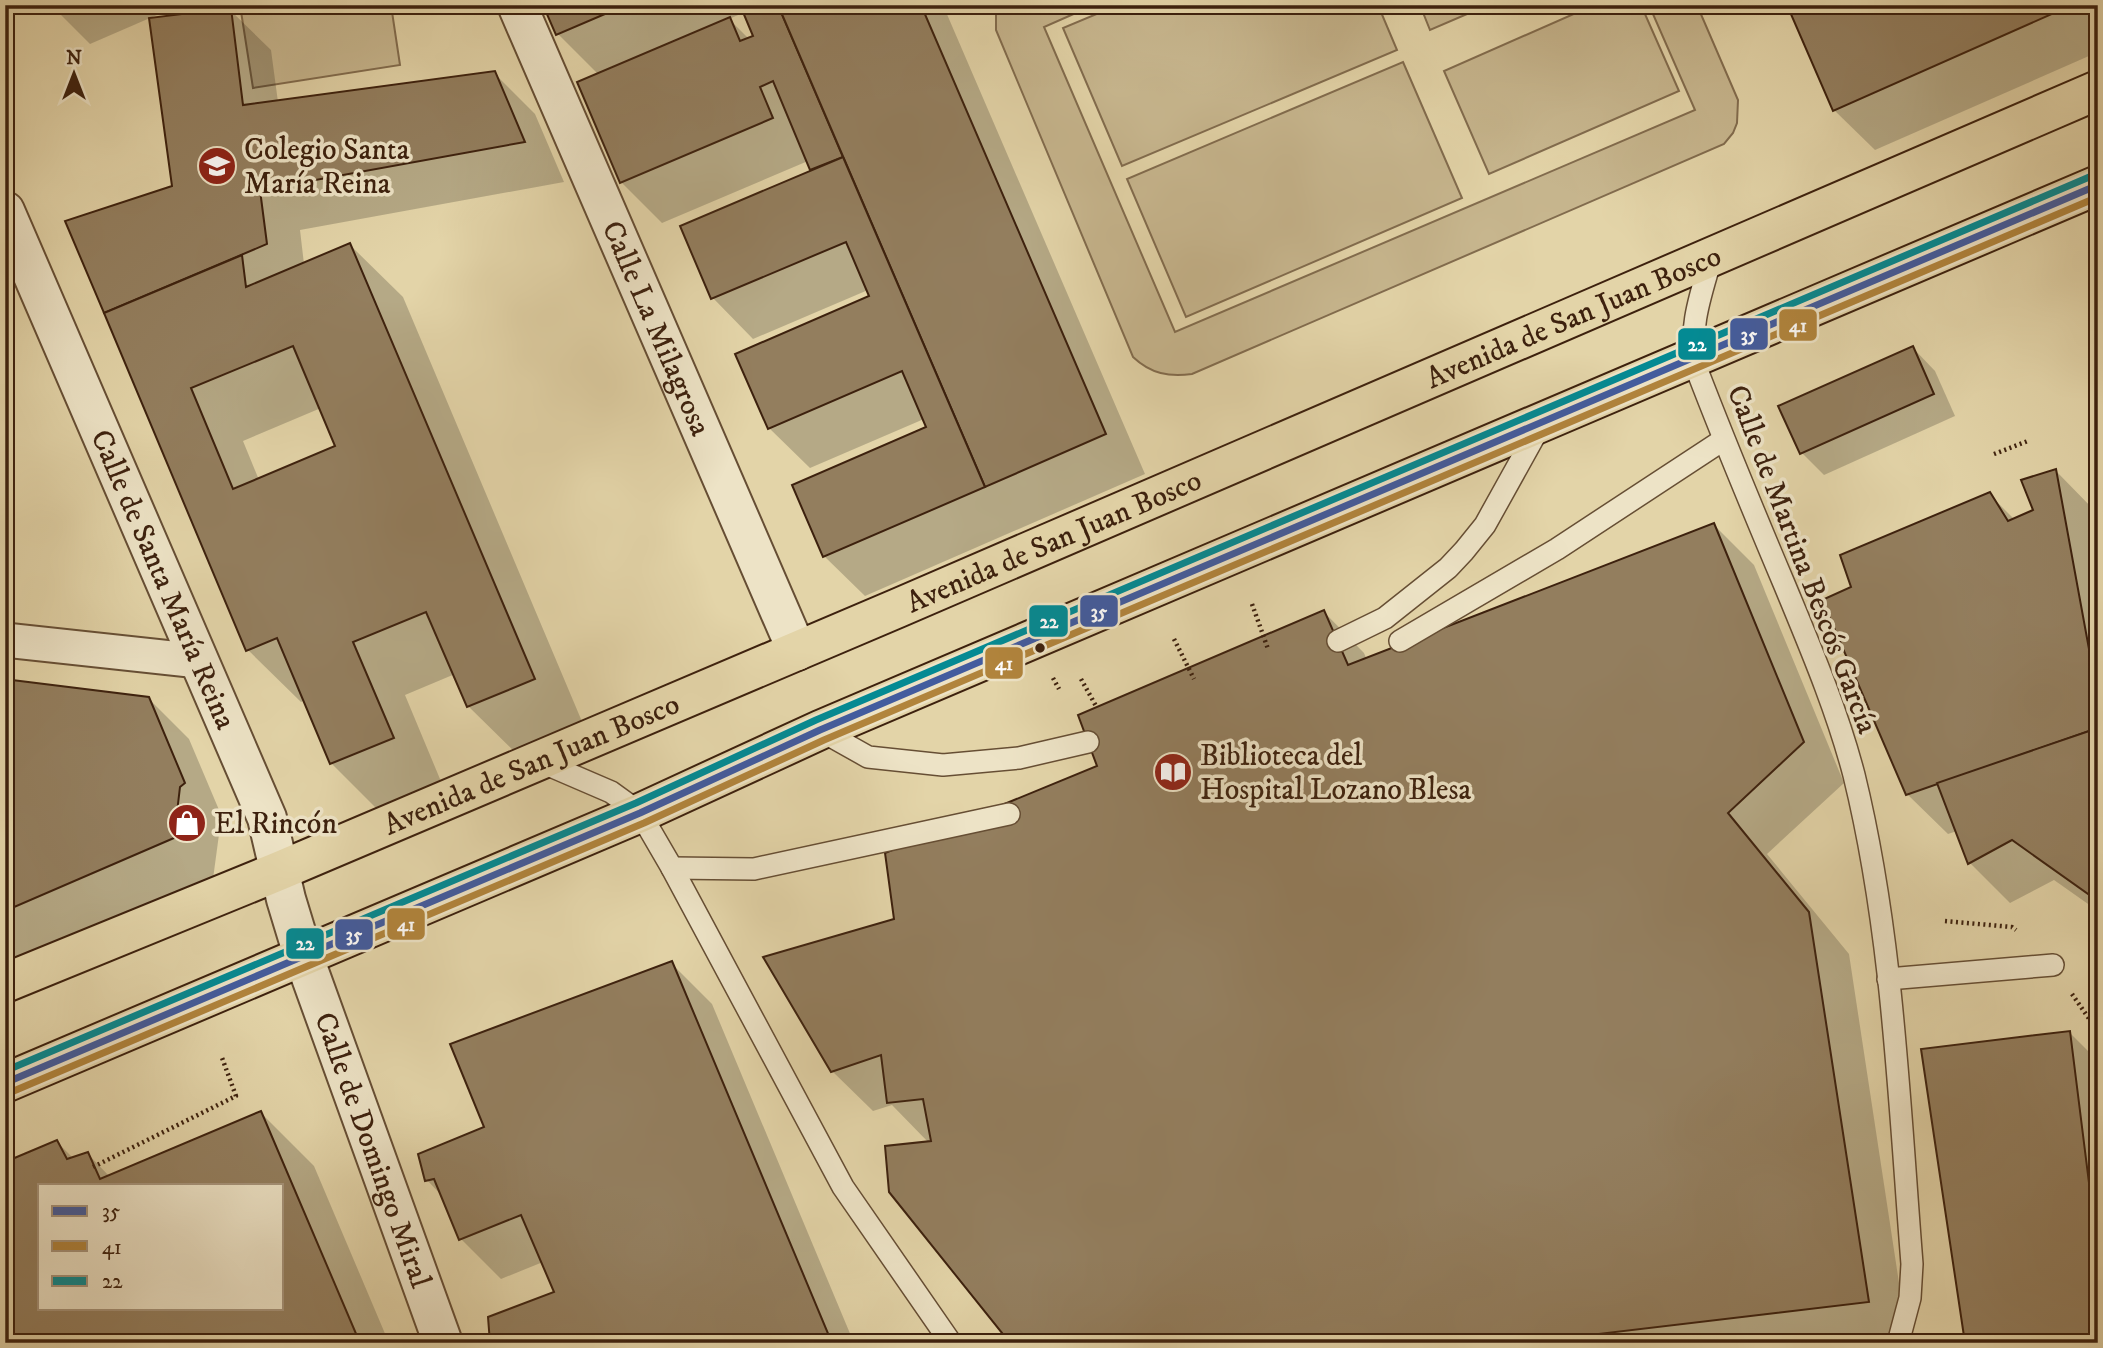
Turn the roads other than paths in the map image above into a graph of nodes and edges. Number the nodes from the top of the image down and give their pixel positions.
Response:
1 (517, 5) edge
2 (2098, 90) edge
3 (2098, 185) edge
4 (5, 211) edge
5 (1712, 256) junction
6 (1694, 359) junction
7 (1542, 422) junction
8 (1723, 440) junction
9 (5, 640) edge
10 (1338, 641) dead end
11 (1400, 641) dead end
12 (797, 651) junction
13 (200, 661) junction
14 (820, 730) junction
15 (1088, 742) dead end
16 (538, 761) junction
17 (640, 813) junction
18 (1009, 814) dead end
19 (672, 868) junction
20 (279, 871) junction
21 (303, 956) junction
22 (2053, 965) dead end
23 (1888, 979) junction
24 (5, 983) edge
25 (5, 1083) edge
26 (443, 1343) edge
27 (951, 1343) edge
28 (1898, 1343) edge

1 - 12 street, Calle La Milagrosa
2 - 5 main road, Avenida de San Juan Bosco
3 - 6 main road
4 - 13 street, Calle de Santa María Reina
5 - 6 lane, Calle de Martina Bescós García
5 - 12 main road, Avenida de San Juan Bosco
6 - 7 main road
6 - 8 lane, Calle de Martina Bescós García
7 - 10 lane
7 - 14 main road
8 - 11 lane
8 - 23 lane, Calle de Martina Bescós García
9 - 13 street
12 - 16 main road, Avenida de San Juan Bosco
13 - 20 street, Calle de Santa María Reina
14 - 15 lane
14 - 17 main road
16 - 17 lane
16 - 20 main road, Avenida de San Juan Bosco
17 - 19 lane
17 - 21 main road
18 - 19 lane
19 - 27 lane
20 - 21 street, Calle de Santa María Reina
20 - 24 main road, Avenida de San Juan Bosco
21 - 25 main road
21 - 26 street, Calle de Domingo Miral
22 - 23 lane
23 - 28 lane, Calle de Martina Bescós García

